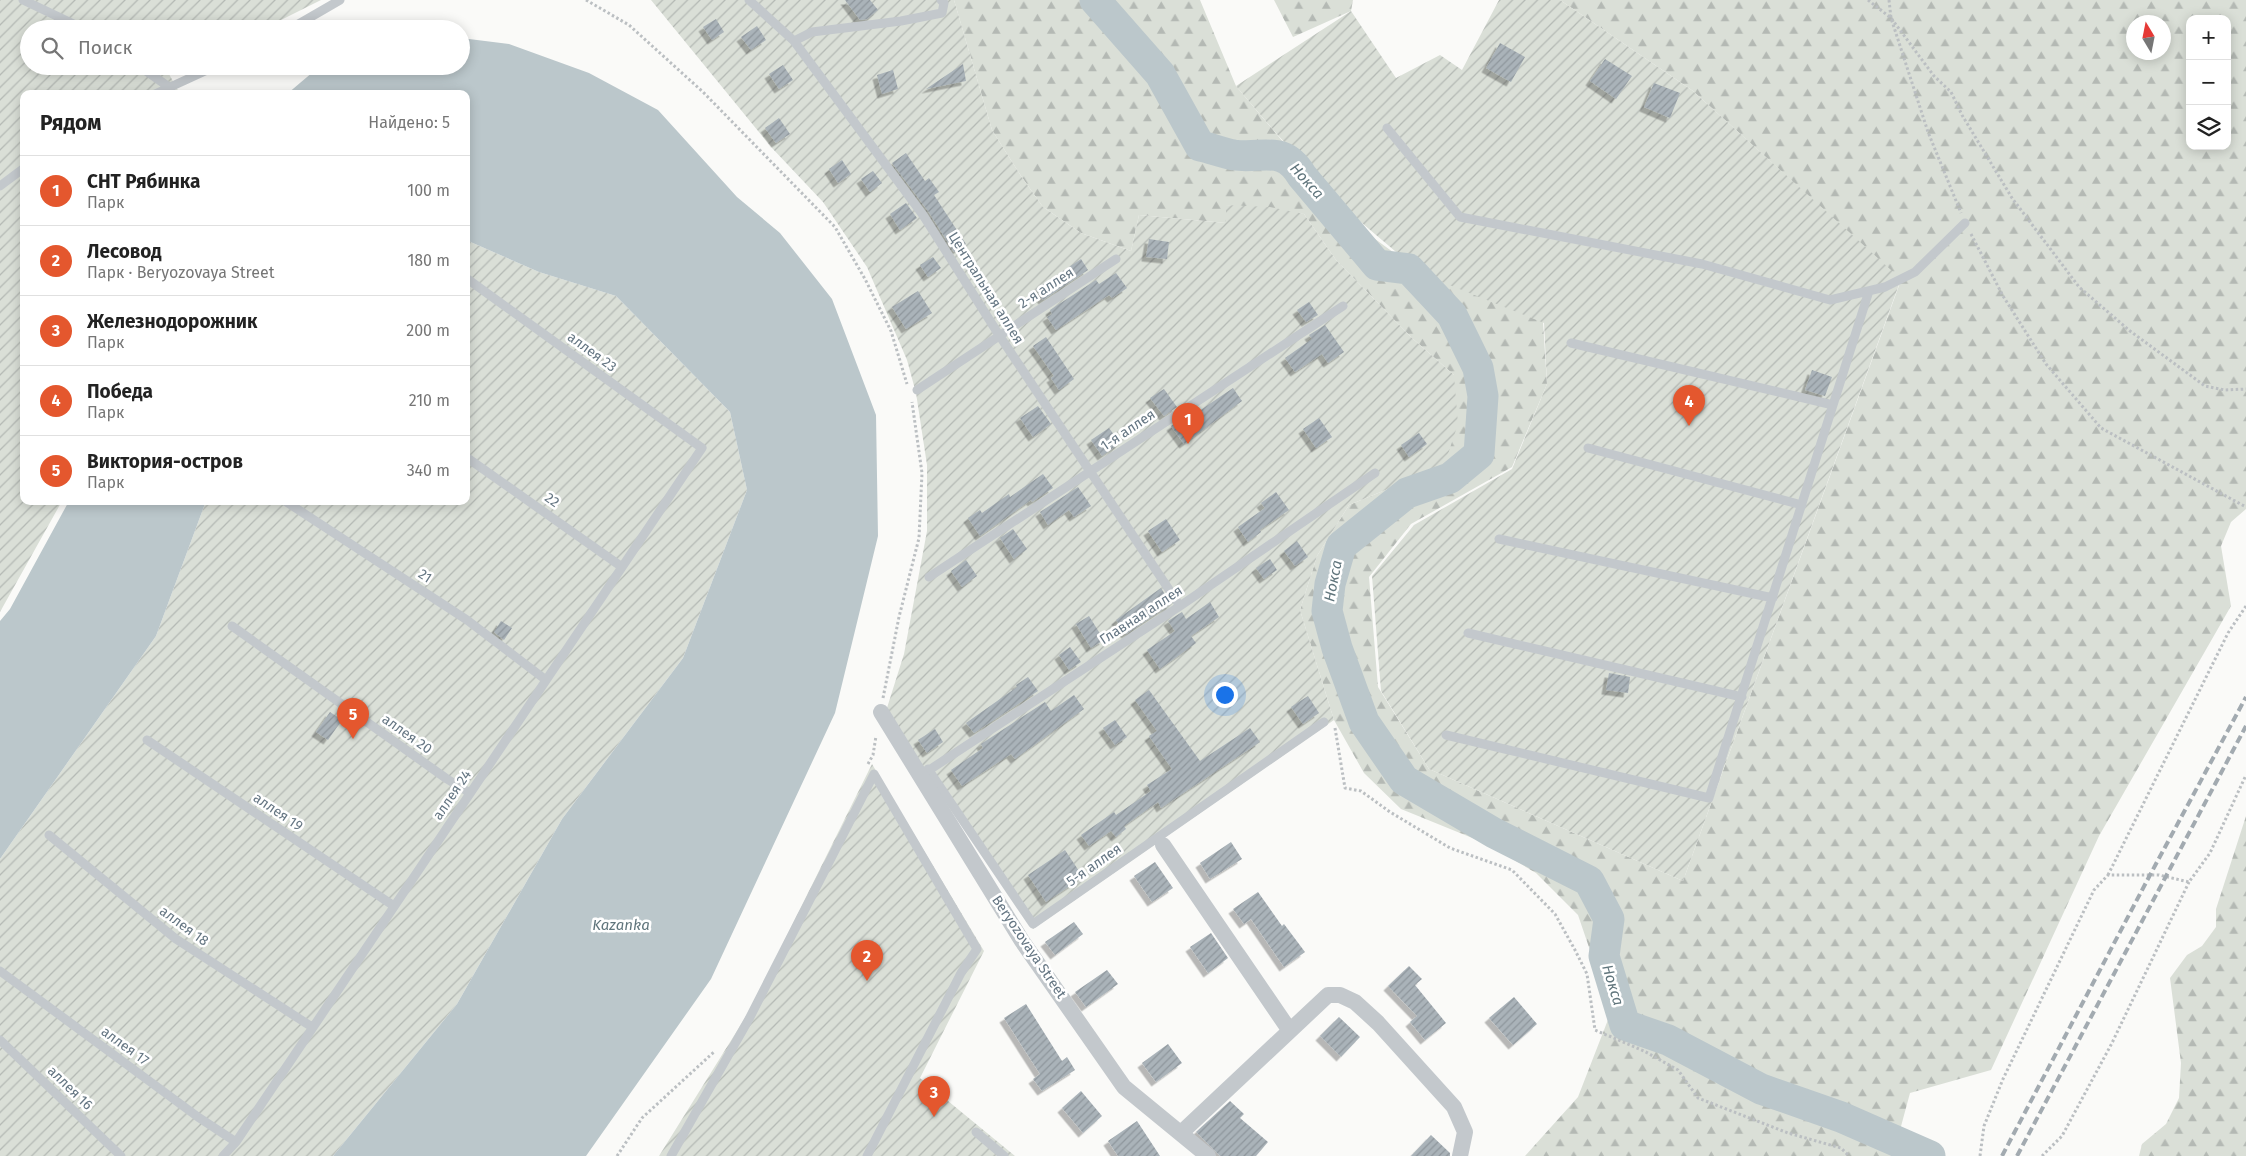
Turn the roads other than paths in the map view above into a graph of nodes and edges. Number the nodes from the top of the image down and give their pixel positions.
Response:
1 (23, 0) edge
2 (340, 0) edge
3 (749, 0) edge
4 (943, 1) edge
5 (65, 20) edge
6 (306, 20) edge
7 (794, 41) junction
8 (152, 75) edge
9 (196, 75) edge
10 (169, 87) junction
11 (163, 90) edge
12 (1386, 128) dead end
13 (20, 171) edge
14 (0, 186) edge
15 (1965, 223) road end
16 (1116, 259) dead end
17 (470, 281) edge
18 (1869, 291) junction
19 (1343, 306) dead end
20 (998, 335) junction
21 (1572, 343) dead end
22 (913, 391) road end
23 (1833, 405) junction
24 (702, 448) joint
25 (1588, 448) dead end
26 (470, 459) edge
27 (1091, 472) junction
28 (1375, 472) dead end
29 (291, 505) edge
30 (1802, 505) junction
31 (1499, 539) dead end
32 (622, 567) junction
33 (929, 577) dead end
34 (1773, 598) junction
35 (1180, 606) junction
36 (232, 626) dead end
37 (1468, 633) dead end
38 (546, 680) junction
39 (1742, 698) junction
40 (880, 712) road end
41 (1324, 722) dead end
42 (1446, 735) dead end
43 (147, 740) dead end
44 (924, 773) junction
45 (470, 793) junction
46 (49, 834) dead end
47 (1163, 845) dead end
48 (394, 906) junction
49 (0, 971) edge
50 (312, 1027) junction
51 (1290, 1031) junction
52 (0, 1040) edge
53 (976, 1132) dead end
54 (1181, 1133) junction
55 (236, 1142) junction
56 (121, 1156) edge
57 (223, 1156) edge
58 (672, 1156) edge
59 (867, 1156) edge
60 (1004, 1156) edge
61 (1208, 1156) edge
62 (1460, 1156) edge

1 - 5 lane
2 - 6 lane
3 - 7 lane, Центральная аллея
4 - 7 lane
7 - 20 lane, Центральная аллея
8 - 10 lane
9 - 10 lane
10 - 11 lane
12 - 18 lane
13 - 14 lane
15 - 18 lane
16 - 20 lane, 2-я аллея
17 - 24 lane, аллея 23
18 - 23 lane
19 - 27 lane, 1-я аллея
20 - 22 lane, 2-я аллея
20 - 27 lane, Центральная аллея
21 - 23 lane
23 - 30 lane
24 - 32 lane, аллея 24
25 - 30 lane
26 - 32 lane, 22
27 - 33 lane, 1-я аллея
27 - 35 lane, Центральная аллея
28 - 35 lane, Главная аллея
29 - 38 lane, 21
30 - 34 lane
31 - 34 lane
32 - 38 lane, аллея 24
34 - 39 lane
35 - 44 lane, Главная аллея
36 - 45 lane, аллея 20
37 - 39 lane
38 - 45 lane, аллея 24
39 - 42 lane
40 - 44 street, Beryozovaya Street
41 - 44 lane, 5-я аллея
43 - 48 lane, аллея 19
44 - 54 street, Beryozovaya Street
45 - 48 lane, аллея 24
46 - 50 lane, аллея 18
47 - 51 street
48 - 50 lane, аллея 24
49 - 55 lane, аллея 17
50 - 55 lane, аллея 24
51 - 54 street
51 - 62 street
52 - 56 lane, аллея 16
53 - 60 lane
54 - 61 street, Beryozovaya Street
55 - 57 lane, аллея 24
58 - 59 lane

